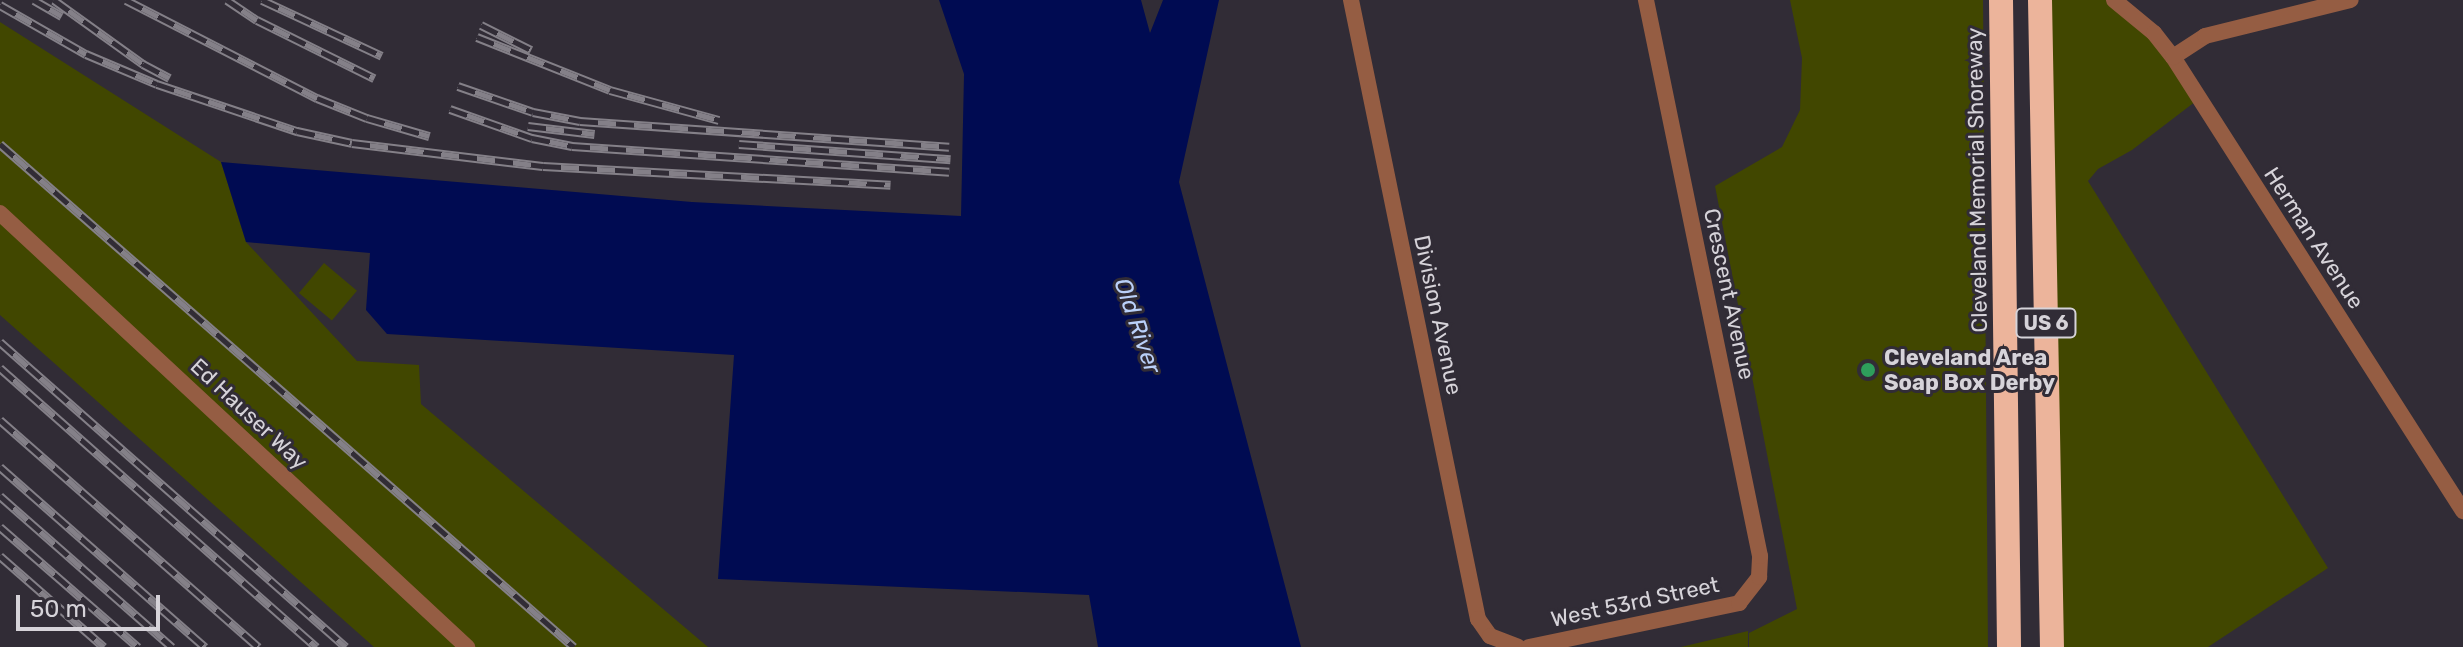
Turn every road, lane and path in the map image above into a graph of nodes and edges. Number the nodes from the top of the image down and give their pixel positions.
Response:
1 (1351, 0) edge
2 (1646, 0) edge
3 (2001, 0) edge
4 (2040, 0) edge
5 (2114, 0) edge
6 (2351, 0) edge
7 (2173, 57) junction
8 (0, 213) edge
9 (2463, 511) edge
10 (1747, 595) joint
11 (467, 647) edge
12 (1518, 647) edge
13 (1529, 647) edge
14 (2009, 647) edge
15 (2052, 647) edge

1 - 12 street, Division Avenue
2 - 10 street, Crescent Avenue
3 - 14 highway, Cleveland Memorial Shoreway / US 6
4 - 15 highway, US 6
5 - 7 street, Herman Avenue
6 - 7 street
7 - 9 street, Herman Avenue
8 - 11 street, Ed Hauser Way
10 - 13 street, West 53rd Street

